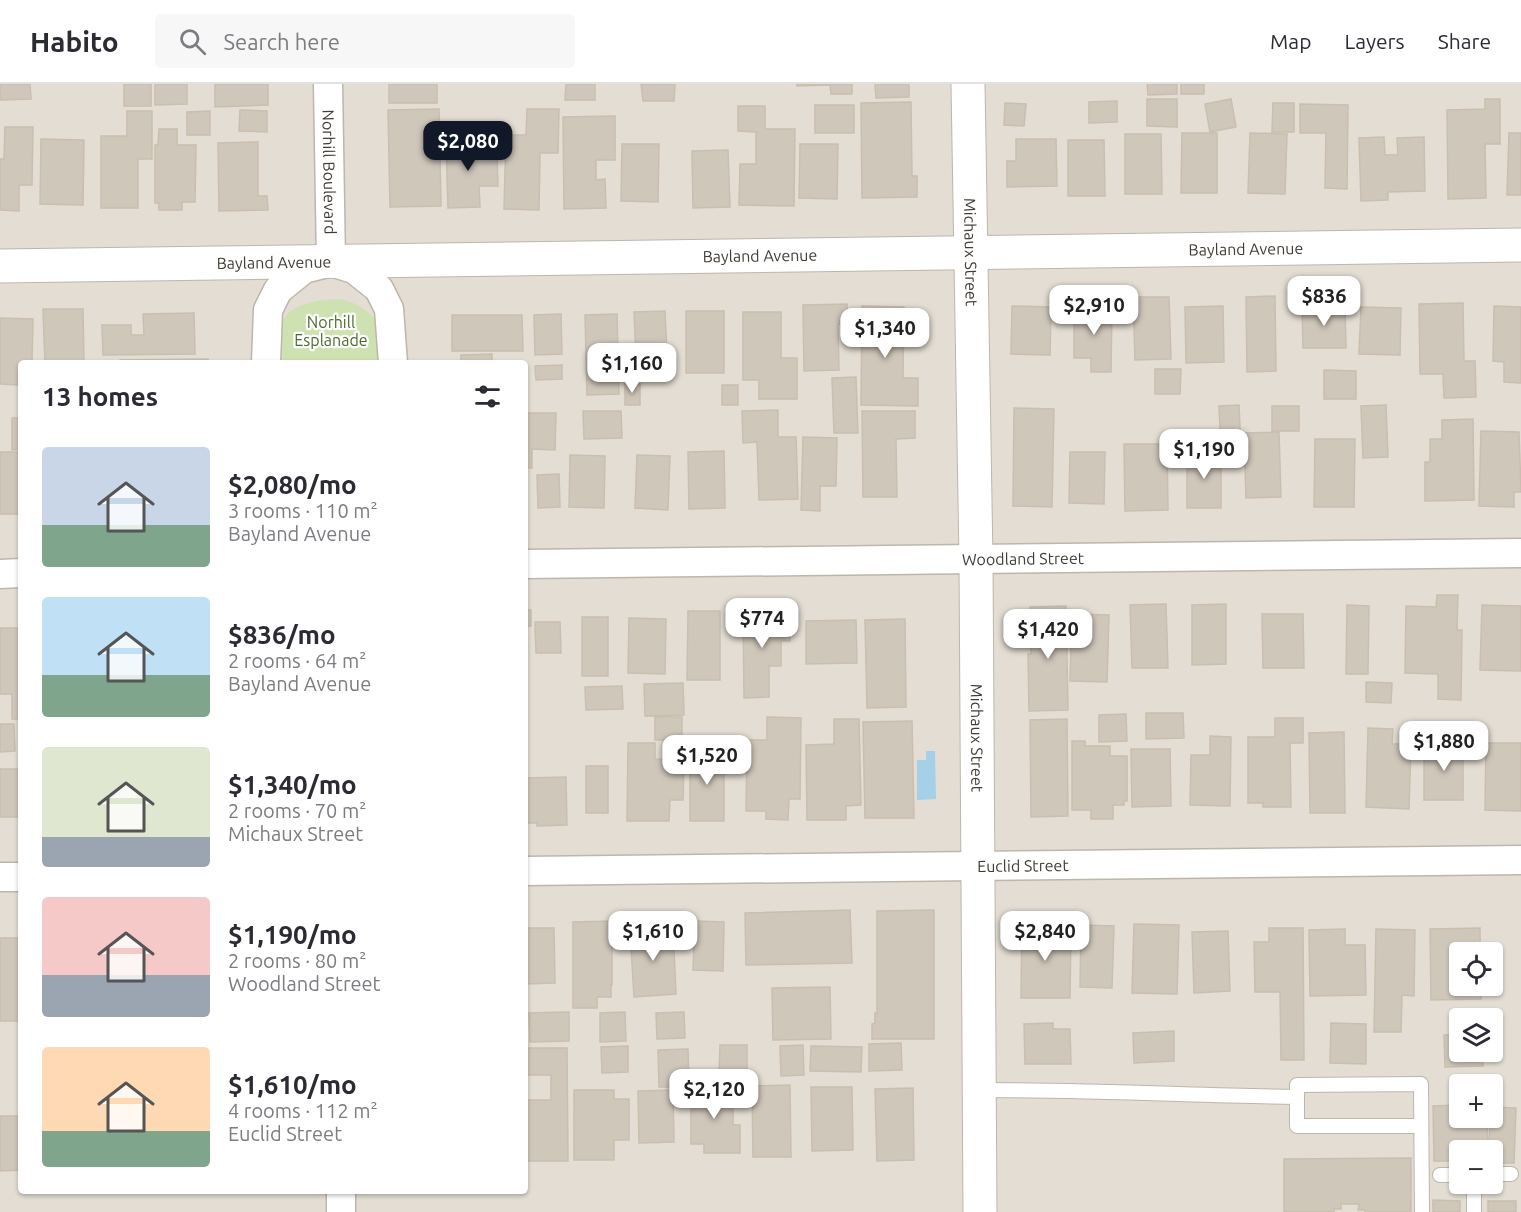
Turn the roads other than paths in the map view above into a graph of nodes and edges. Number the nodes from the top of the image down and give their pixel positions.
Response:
1 (328, 84) edge
2 (968, 84) edge
3 (1521, 245) edge
4 (970, 252) junction
5 (331, 262) junction
6 (0, 266) edge
7 (266, 360) edge
8 (393, 360) edge
9 (1521, 553) edge
10 (976, 560) junction
11 (528, 564) edge
12 (18, 573) edge
13 (0, 574) edge
14 (1521, 860) edge
15 (978, 865) junction
16 (528, 871) edge
17 (0, 877) edge
18 (18, 877) edge
19 (980, 1090) junction
20 (1297, 1097) junction
21 (1421, 1126) junction
22 (1503, 1174) edge
23 (1511, 1174) dead end
24 (1440, 1175) dead end
25 (1449, 1175) edge
26 (341, 1194) edge
27 (1474, 1194) edge
28 (341, 1212) edge
29 (980, 1212) edge
30 (1422, 1212) edge
31 (1474, 1212) edge

1 - 5 street, Norhill Boulevard
2 - 4 street, Michaux Street
3 - 4 street, Bayland Avenue
4 - 5 street, Bayland Avenue
4 - 10 street, Michaux Street
5 - 6 street, Bayland Avenue
5 - 7 street
5 - 8 street
9 - 10 street, Woodland Street
10 - 11 street, Woodland Street
10 - 15 street, Michaux Street
12 - 13 street
14 - 15 street, Euclid Street
15 - 16 street, Euclid Street
15 - 19 street, Michaux Street
17 - 18 street
19 - 20 lane
19 - 29 street, Michaux Street
20 - 21 lane
20 - 21 lane
21 - 30 lane
22 - 23 lane
24 - 25 lane
26 - 28 street
27 - 31 lane

